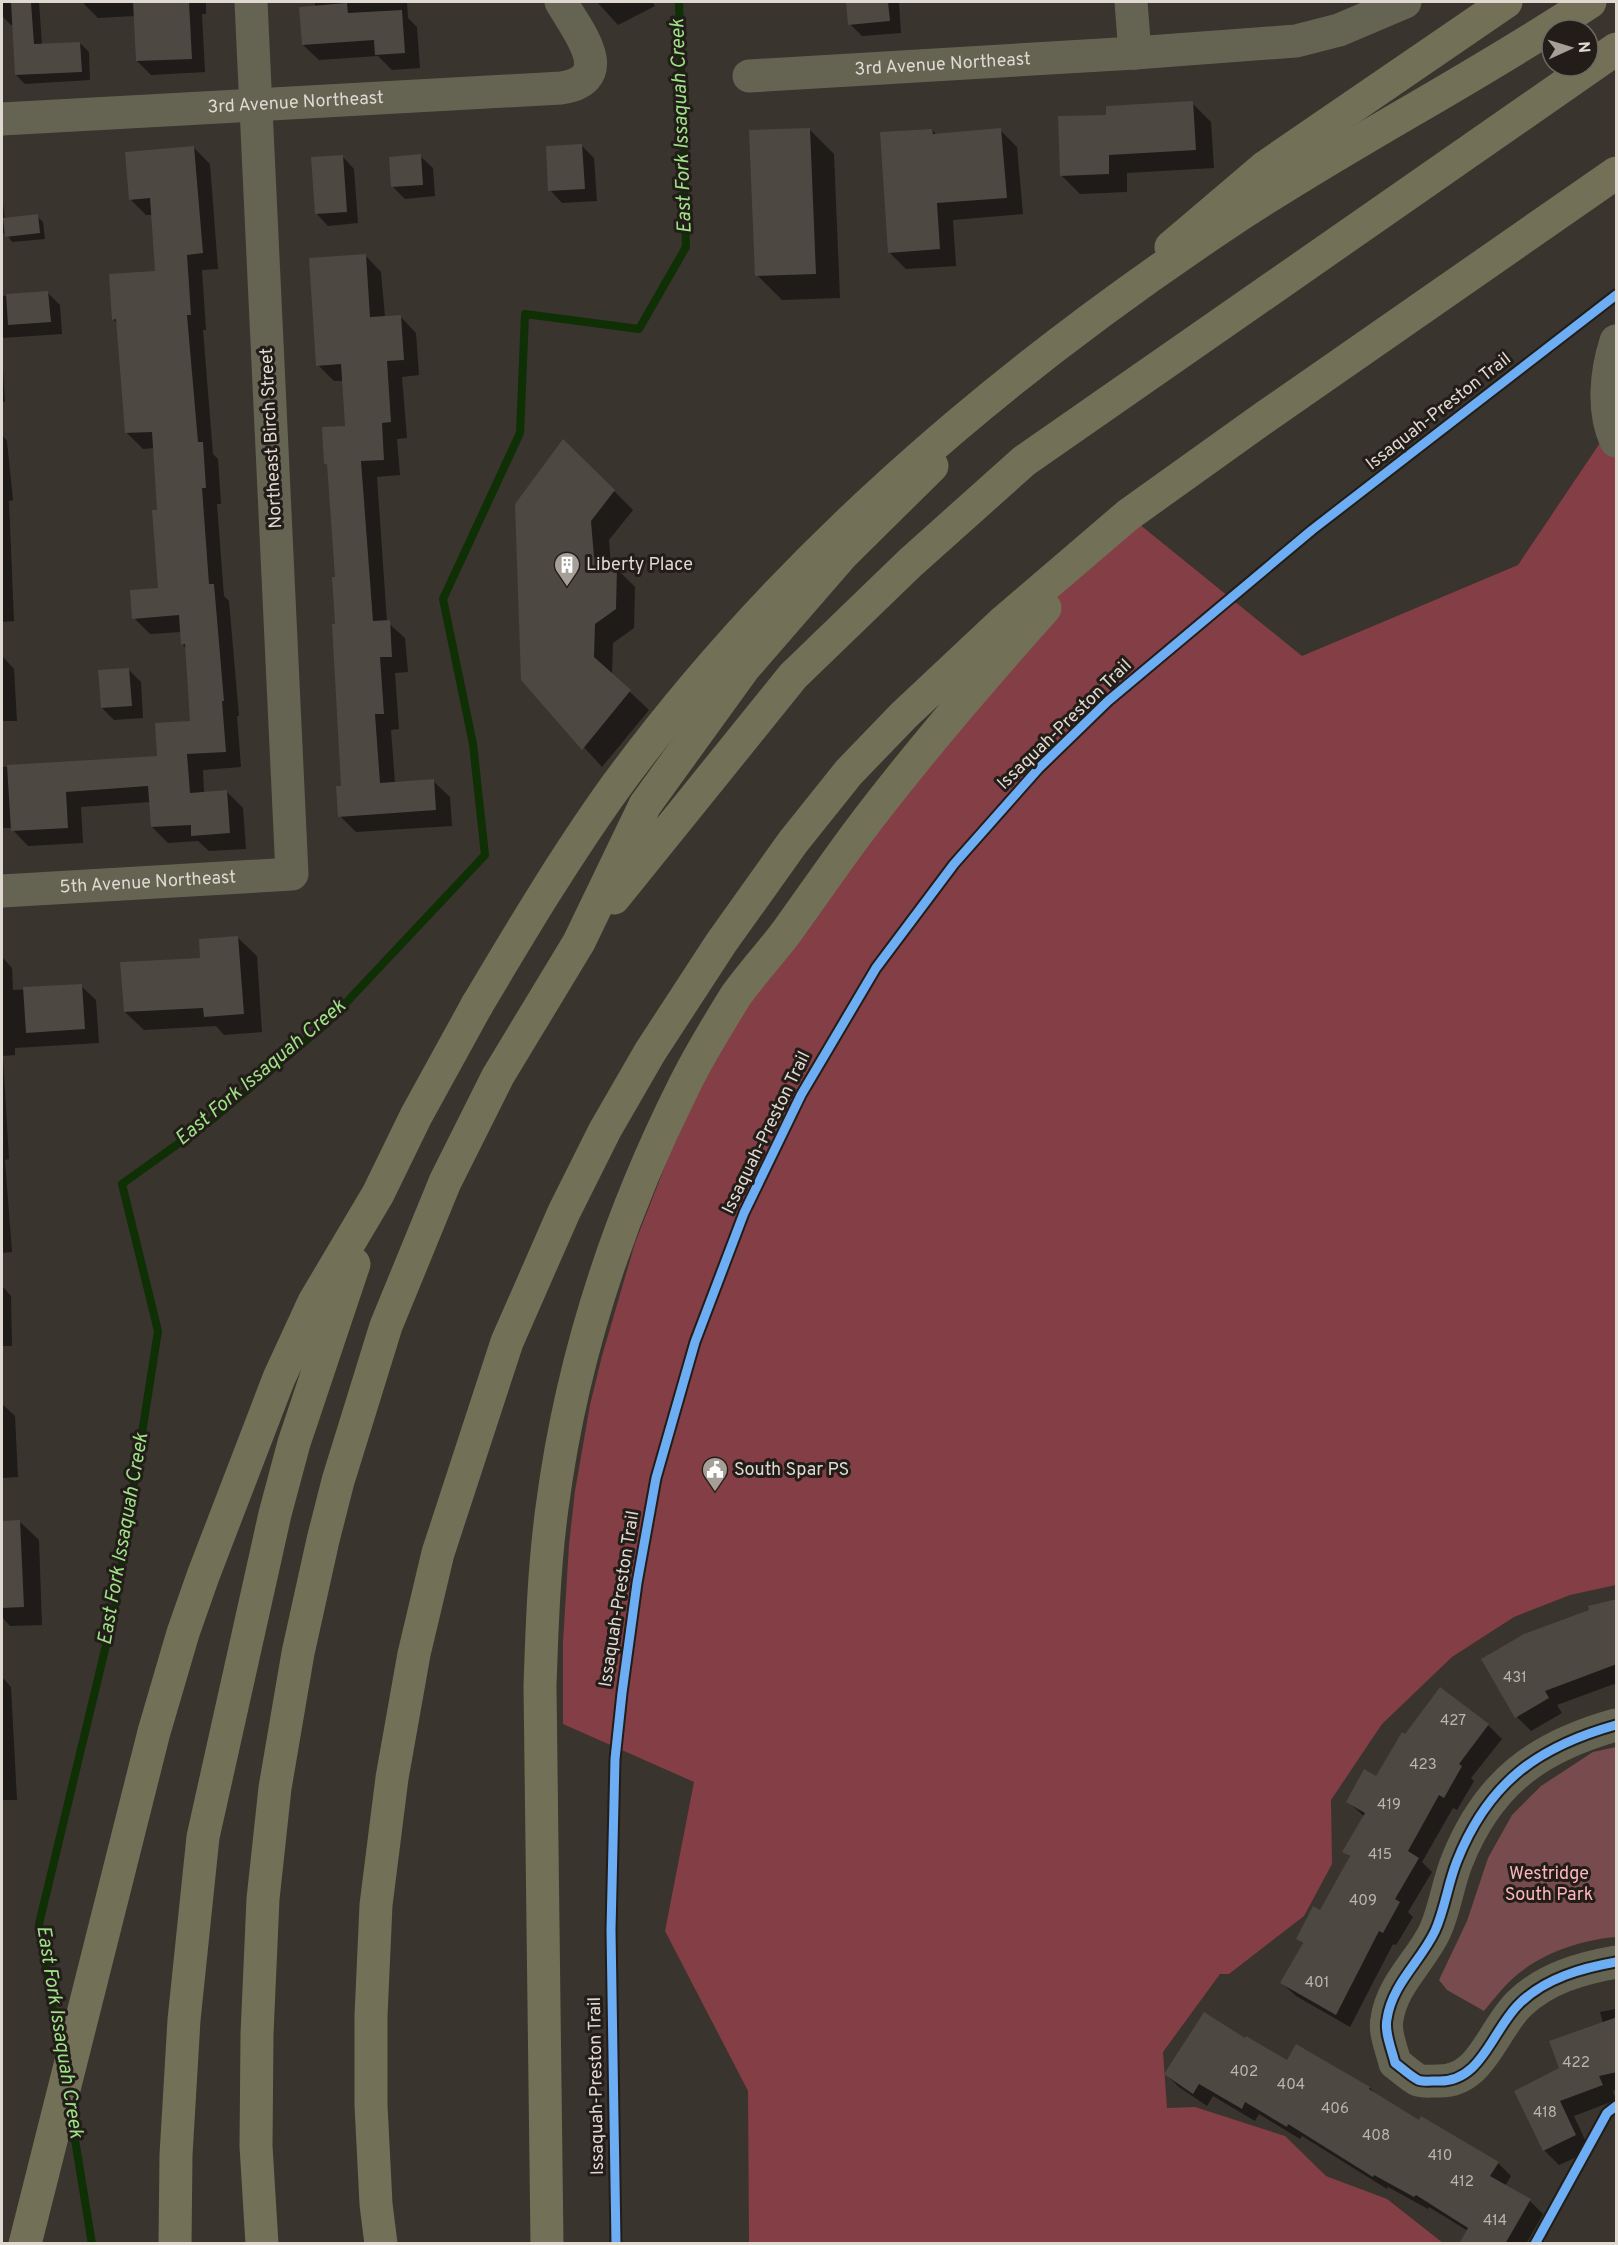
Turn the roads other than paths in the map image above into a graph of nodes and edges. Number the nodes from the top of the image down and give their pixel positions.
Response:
1 (251, 2) edge
2 (561, 2) edge
3 (1131, 2) edge
4 (1404, 2) edge
5 (1506, 2) edge
6 (1590, 2) edge
7 (1617, 49) edge
8 (1135, 53) junction
9 (749, 76) dead end
10 (256, 105) junction
11 (2, 119) edge
12 (1617, 174) edge
13 (1617, 341) edge
14 (1613, 435) edge
15 (1128, 515) junction
16 (292, 874) joint
17 (2, 891) edge
18 (786, 932) junction
19 (579, 942) junction
20 (378, 1194) junction
21 (1617, 1725) edge
22 (1617, 1962) edge
23 (25, 2244) edge
24 (175, 2244) edge
25 (262, 2244) edge
26 (381, 2244) edge
27 (548, 2244) edge
28 (568, 2244) edge

1 - 10 street, Northeast Birch Street
2 - 10 street, 3rd Avenue Northeast
3 - 8 street
4 - 8 street, 3rd Avenue Northeast
5 - 19 highway
6 - 20 highway, bridge
7 - 19 highway
8 - 9 street, 3rd Avenue Northeast
10 - 11 street, 3rd Avenue Northeast
10 - 16 street, Northeast Birch Street
12 - 15 highway
13 - 14 street
15 - 18 highway
15 - 26 highway
16 - 17 street, 5th Avenue Northeast
18 - 27 highway
18 - 28 highway
19 - 25 highway
20 - 23 highway
20 - 24 highway
21 - 22 street

